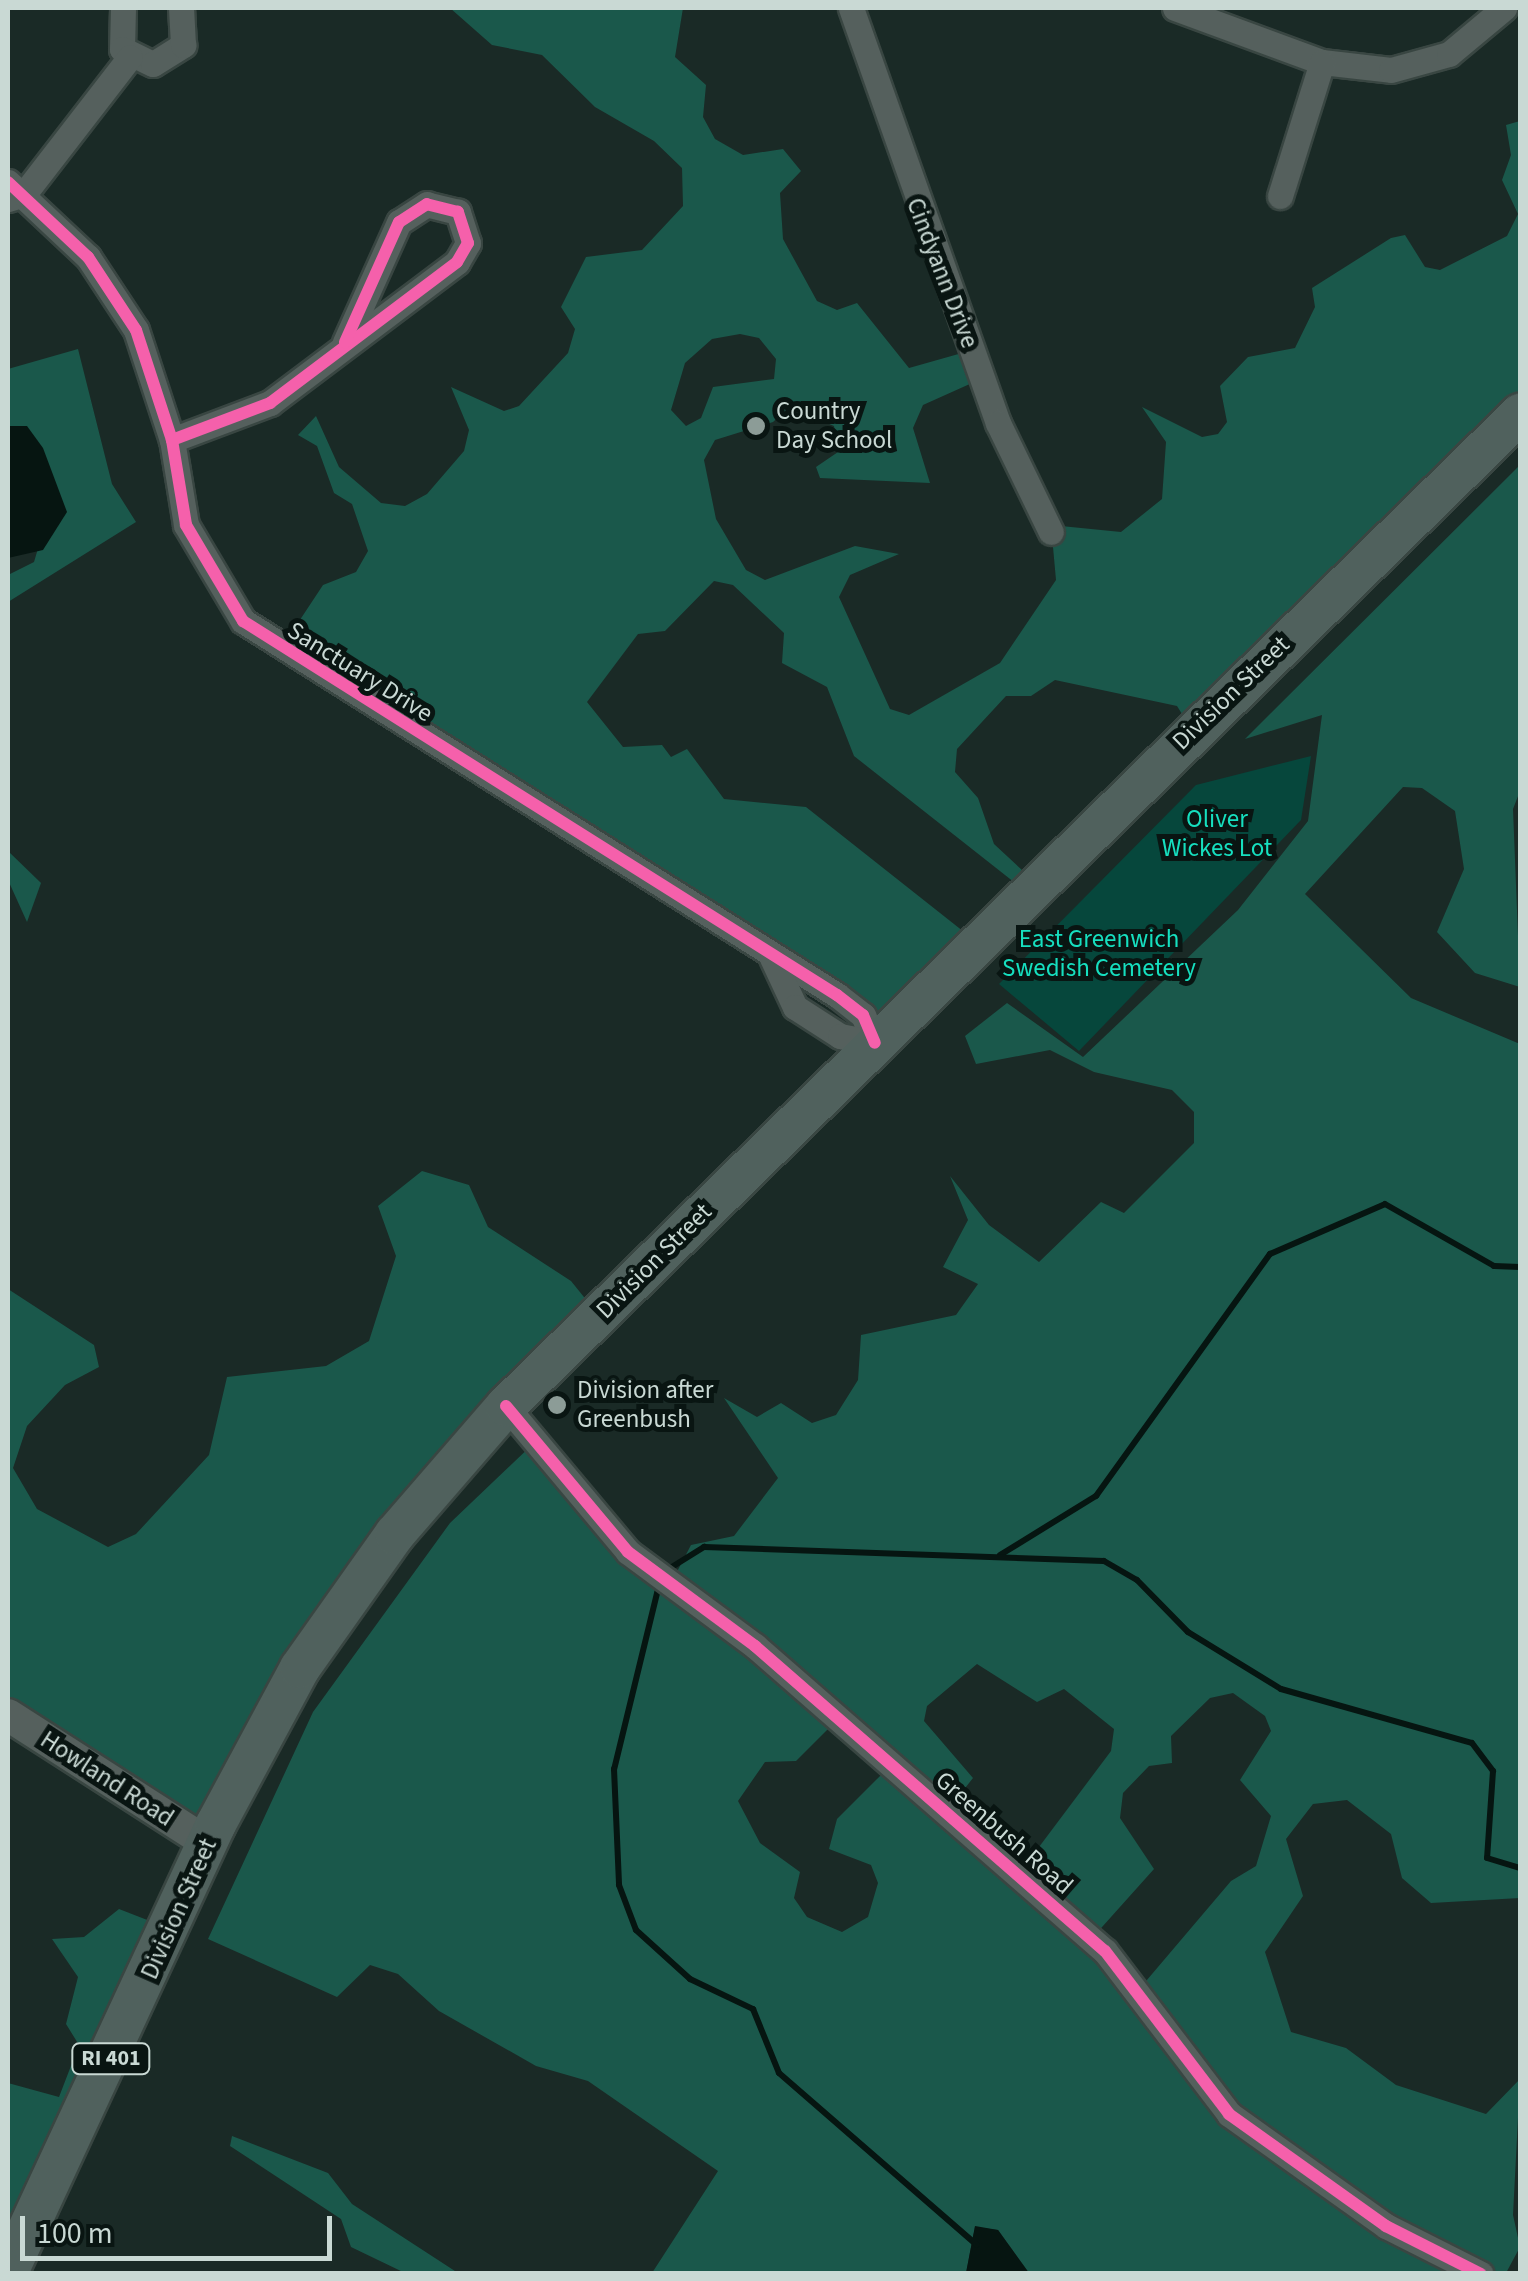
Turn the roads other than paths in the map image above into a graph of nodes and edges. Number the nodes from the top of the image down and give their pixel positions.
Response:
1 (123, 8) edge
2 (181, 8) edge
3 (851, 8) edge
4 (1175, 8) edge
5 (1504, 8) edge
6 (130, 57) junction
7 (1322, 62) junction
8 (13, 192) edge
9 (1280, 196) dead end
10 (345, 342) junction
11 (1520, 414) edge
12 (172, 440) junction
13 (1051, 532) dead end
14 (874, 1043) junction
15 (506, 1406) junction
16 (8, 1714) edge
17 (207, 1843) junction
18 (8, 2272) edge
19 (1481, 2274) edge

1 - 6 street
2 - 6 street
3 - 13 street, Cindyann Drive
4 - 7 street
5 - 7 street
6 - 8 street
7 - 9 street
8 - 12 street, Sanctuary Drive
10 - 10 street
10 - 12 street
11 - 14 main road, Division Street / RI 401
12 - 14 street, Sanctuary Drive
14 - 15 main road, Division Street / RI 401
15 - 17 main road, Division Street / RI 401
15 - 19 street, Greenbush Road
16 - 17 street, Howland Road
17 - 18 main road, Division Street / RI 401

